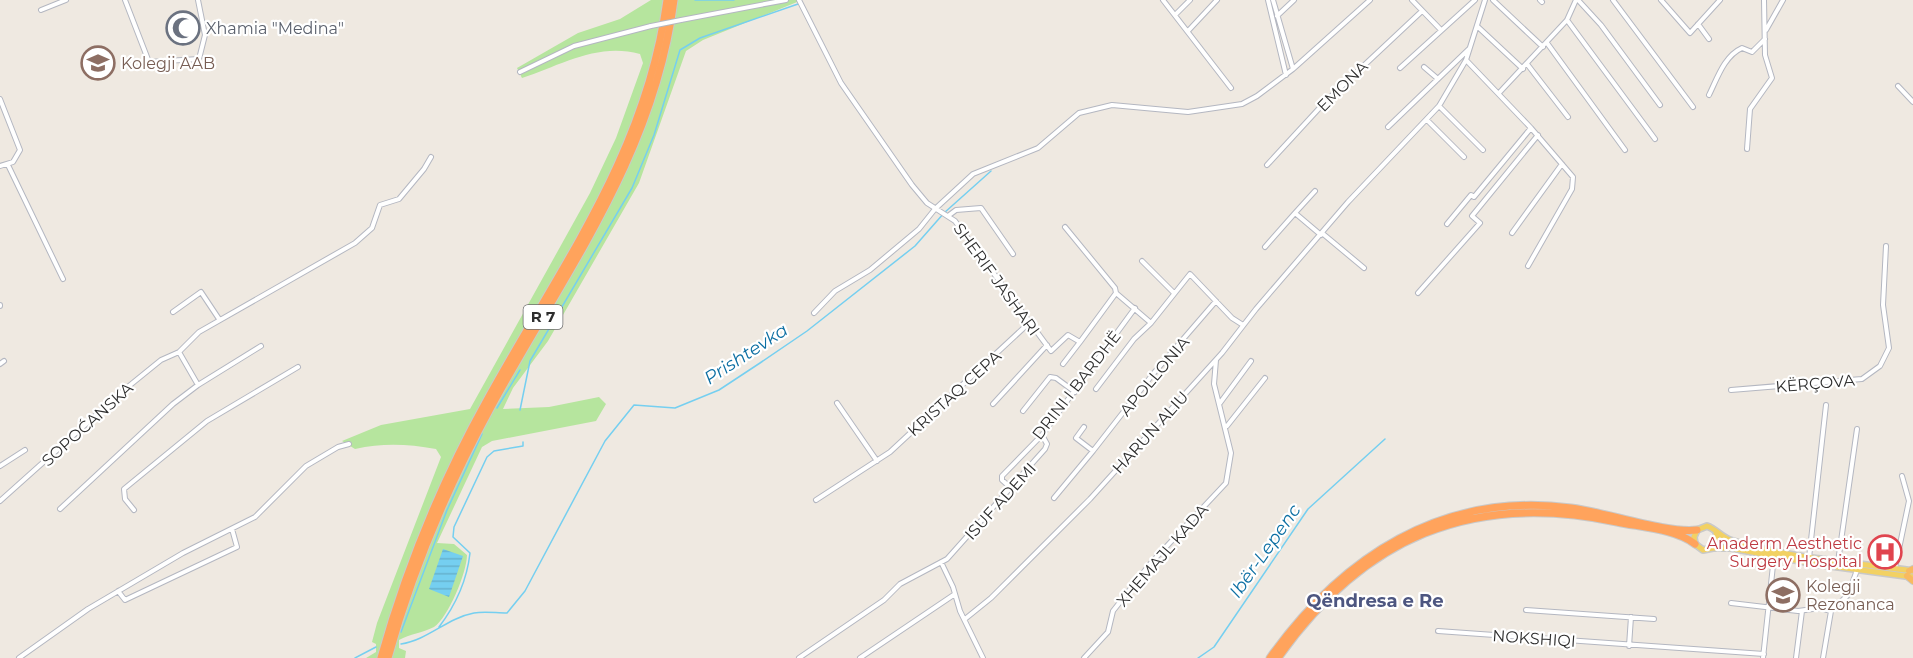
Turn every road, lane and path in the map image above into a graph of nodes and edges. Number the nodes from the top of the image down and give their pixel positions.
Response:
1 (66, 0) edge
2 (125, 0) edge
3 (198, 0) edge
4 (667, 0) edge
5 (674, 0) edge
6 (786, 0) edge
7 (799, 0) edge
8 (1163, 0) edge
9 (1190, 0) edge
10 (1217, 0) edge
11 (1268, 0) edge
12 (1273, 0) edge
13 (1294, 0) edge
14 (1370, 0) edge
15 (1412, 0) edge
16 (1475, 0) edge
17 (1485, 0) edge
18 (1493, 0) edge
19 (1577, 0) edge
20 (1613, 0) edge
21 (1661, 0) edge
22 (1720, 0) edge
23 (1764, 0) edge
24 (1783, 0) edge
25 (41, 10) dead end
26 (1422, 11) junction
27 (1176, 15) junction
28 (1277, 16) junction
29 (1567, 20) junction
30 (1698, 24) junction
31 (1478, 27) junction
32 (1441, 30) junction
33 (1766, 30) junction
34 (1188, 31) junction
35 (1280, 34) junction
36 (1709, 39) dead end
37 (1765, 39) junction
38 (1547, 43) junction
39 (1472, 46) junction
40 (1543, 48) junction
41 (1466, 60) junction
42 (1527, 64) junction
43 (1424, 67) dead end
44 (1400, 68) dead end
45 (1293, 69) junction
46 (1523, 69) junction
47 (520, 72) dead end
48 (1286, 75) junction
49 (1438, 79) junction
50 (1899, 86) dead end
51 (1230, 88) dead end
52 (1499, 93) junction
53 (1709, 95) dead end
54 (0, 99) edge
55 (1913, 102) edge
56 (1660, 105) dead end
57 (1439, 106) junction
58 (1693, 107) dead end
59 (1568, 117) dead end
60 (1427, 120) junction
61 (1388, 127) dead end
62 (1531, 128) junction
63 (1538, 135) junction
64 (1655, 139) dead end
65 (1746, 149) dead end
66 (1483, 150) dead end
67 (1625, 150) dead end
68 (431, 157) dead end
69 (1464, 158) dead end
70 (1562, 164) junction
71 (8, 165) junction
72 (1268, 165) dead end
73 (0, 166) edge
74 (1315, 191) dead end
75 (935, 209) junction
76 (1295, 213) junction
77 (944, 214) junction
78 (1447, 224) dead end
79 (1065, 227) dead end
80 (1512, 233) dead end
81 (1322, 234) junction
82 (1887, 246) dead end
83 (1264, 247) dead end
84 (1013, 254) dead end
85 (1142, 261) dead end
86 (1528, 266) dead end
87 (1364, 268) dead end
88 (63, 279) dead end
89 (1116, 293) junction
90 (1174, 293) junction
91 (1418, 293) dead end
92 (1216, 301) junction
93 (1135, 308) junction
94 (173, 312) dead end
95 (814, 313) dead end
96 (219, 319) junction
97 (1029, 323) junction
98 (1151, 323) junction
99 (1243, 325) junction
100 (1080, 342) junction
101 (1047, 345) junction
102 (261, 346) dead end
103 (179, 352) junction
104 (1216, 360) junction
105 (1251, 361) dead end
106 (1063, 364) dead end
107 (298, 367) dead end
108 (1265, 378) dead end
109 (198, 385) junction
110 (1096, 389) dead end
111 (1731, 390) dead end
112 (1075, 392) junction
113 (837, 403) dead end
114 (1220, 403) junction
115 (993, 404) dead end
116 (1826, 405) dead end
117 (1023, 411) dead end
118 (1226, 426) junction
119 (1084, 427) dead end
120 (1857, 429) dead end
121 (1042, 435) junction
122 (349, 444) dead end
123 (25, 450) dead end
124 (1094, 451) junction
125 (877, 461) junction
126 (0, 466) edge
127 (1902, 476) dead end
128 (1011, 488) junction
129 (1054, 498) dead end
130 (816, 500) dead end
131 (0, 501) edge
132 (60, 509) dead end
133 (135, 510) dead end
134 (232, 529) junction
135 (1697, 530) junction
136 (1716, 532) junction
137 (1695, 544) junction
138 (1713, 548) junction
139 (1774, 556) junction
140 (1809, 558) junction
141 (941, 562) junction
142 (1838, 563) junction
143 (1895, 569) junction
144 (1857, 570) junction
145 (1911, 574) edge
146 (118, 591) junction
147 (956, 594) junction
148 (1731, 603) dead end
149 (1770, 608) junction
150 (1526, 610) dead end
151 (1802, 611) junction
152 (1831, 611) junction
153 (1632, 618) junction
154 (965, 619) junction
155 (1654, 619) dead end
156 (1438, 631) dead end
157 (1629, 646) junction
158 (1763, 656) edge
159 (19, 658) edge
160 (381, 658) edge
161 (388, 658) edge
162 (799, 658) edge
163 (860, 658) edge
164 (983, 658) edge
165 (1084, 658) edge
166 (1270, 658) edge
167 (1278, 658) edge
168 (1796, 658) edge
169 (1823, 658) edge

1 - 25 street
2 - 3 street
4 - 160 highway, R 7
5 - 161 highway, R 7
6 - 47 street, bridge
7 - 75 street, SHERIF JASHARI
8 - 27 street
9 - 27 street
10 - 34 street
11 - 35 street
12 - 28 street
13 - 28 street
14 - 45 street
15 - 26 street
16 - 32 street
17 - 31 street, HARUN ALIU
18 - 40 street
19 - 29 street
19 - 56 street
20 - 58 street
21 - 30 street
22 - 30 street
23 - 33 street
24 - 33 street
26 - 32 street
26 - 72 street, EMONA
27 - 34 street
28 - 35 street
29 - 38 street
29 - 64 street
30 - 36 street
31 - 39 street, HARUN ALIU
31 - 46 street
32 - 44 street
33 - 37 street
34 - 51 street
35 - 45 street
35 - 48 street
37 - 53 street
37 - 65 street
38 - 40 street
38 - 67 street
39 - 41 street, HARUN ALIU
39 - 49 street
40 - 42 street
41 - 52 street
41 - 57 street, HARUN ALIU
42 - 46 street
42 - 59 street
43 - 49 street
45 - 48 street
46 - 52 street
48 - 75 street
49 - 61 street
50 - 55 street
52 - 62 street
54 - 71 street
57 - 60 street, HARUN ALIU
57 - 66 street
60 - 69 street
60 - 81 street, HARUN ALIU
62 - 63 street
62 - 78 street
63 - 70 street
63 - 91 street
68 - 96 street, SOPOĆANSKA
70 - 80 street
70 - 86 street
71 - 73 street
71 - 88 street
74 - 76 street
75 - 77 street, SHERIF JASHARI
75 - 95 street
76 - 81 street
76 - 83 street
77 - 84 street
77 - 97 street, SHERIF JASHARI
79 - 89 street
81 - 87 street
81 - 99 street, HARUN ALIU
82 - 111 street, KËRÇOVA
85 - 90 street
89 - 93 street
89 - 100 street
90 - 92 street
90 - 98 street
92 - 99 street
92 - 124 street, APOLLONIA
93 - 98 street
93 - 112 street, DRINI I BARDHË
94 - 96 street
96 - 103 street, SOPOĆANSKA
97 - 101 street, SHERIF JASHARI
97 - 125 street, KRISTAQ CEPA
98 - 110 street
99 - 104 street, HARUN ALIU
100 - 101 street, SHERIF JASHARI
100 - 106 street
101 - 115 street
102 - 109 street
103 - 109 street
103 - 131 street, SOPOĆANSKA
104 - 114 street
104 - 154 street, HARUN ALIU
105 - 114 street
107 - 133 street
108 - 118 street
109 - 132 street
112 - 117 street
112 - 121 street, DRINI I BARDHË
113 - 125 street
114 - 118 street
116 - 140 street
118 - 165 street, XHEMAJL KADA
119 - 124 street
120 - 142 street
121 - 128 street, ISUF ADEMI
121 - 128 street, DRINI I BARDHË
122 - 134 street
123 - 126 street
124 - 129 street, APOLLONIA
125 - 130 street, KRISTAQ CEPA
127 - 143 street
128 - 141 street, ISUF ADEMI
134 - 146 street
134 - 146 street
135 - 136 main road
135 - 137 main road
135 - 166 highway
136 - 138 main road
136 - 140 main road
137 - 138 main road
137 - 167 highway
138 - 139 main road
139 - 144 main road
139 - 149 street
140 - 142 main road
141 - 147 street
141 - 162 street, ISUF ADEMI
142 - 143 main road
143 - 145 main road
144 - 145 main road
144 - 152 street
146 - 159 street
147 - 154 street
147 - 163 street
148 - 149 street
149 - 151 street
149 - 158 street
150 - 153 street, NOKSHIQI
151 - 152 street
151 - 168 street
152 - 169 street
153 - 155 street, NOKSHIQI
153 - 157 street
154 - 164 street
156 - 157 street, NOKSHIQI
157 - 158 street, NOKSHIQI

